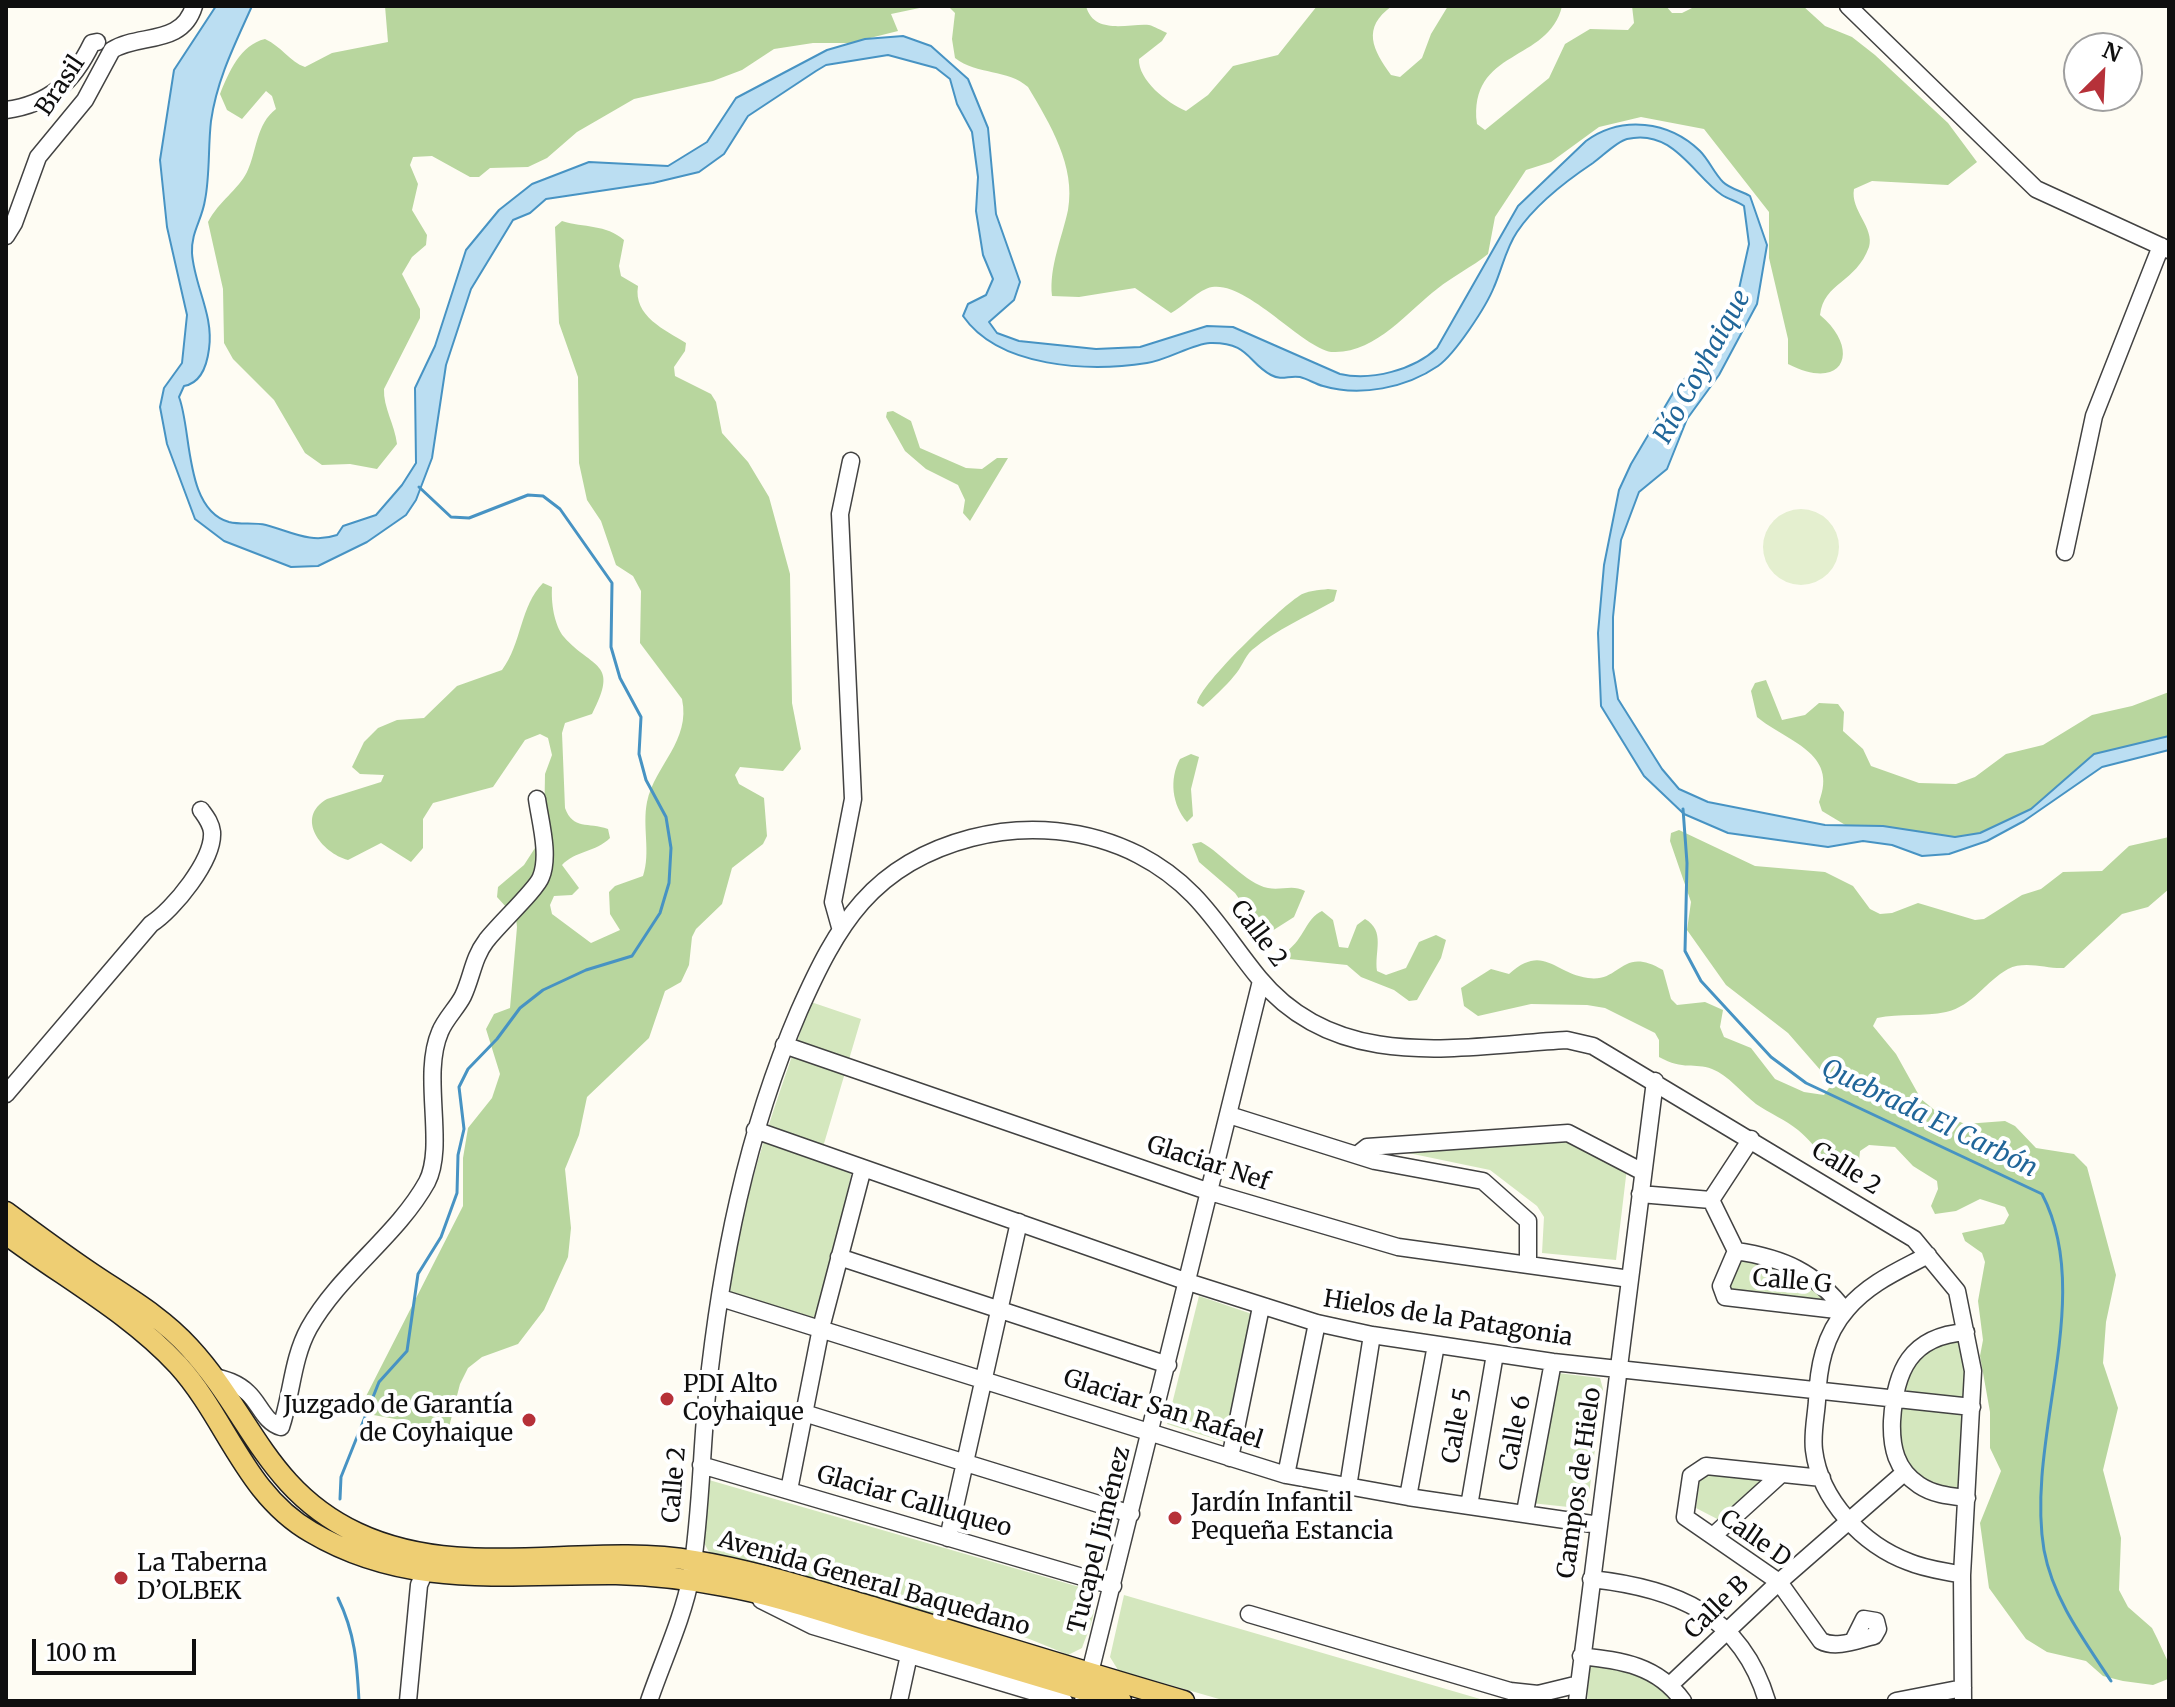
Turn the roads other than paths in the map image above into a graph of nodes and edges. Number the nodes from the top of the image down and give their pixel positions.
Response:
1 (194, 6) edge
2 (1848, 6) edge
3 (97, 42) dead end
4 (6, 110) edge
5 (6, 236) edge
6 (2165, 248) edge
7 (851, 461) dead end
8 (2065, 552) dead end
9 (537, 799) dead end
10 (201, 810) dead end
11 (840, 927) junction
12 (1261, 981) junction
13 (784, 1045) junction
14 (1655, 1081) junction
15 (6, 1094) edge
16 (1229, 1115) junction
17 (755, 1130) junction
18 (1751, 1139) junction
19 (1357, 1155) junction
20 (863, 1168) junction
21 (1643, 1172) junction
22 (1210, 1192) junction
23 (1640, 1194) junction
24 (1711, 1200) junction
25 (6, 1212) edge
26 (1019, 1222) junction
27 (6, 1234) edge
28 (1736, 1251) junction
29 (1928, 1255) junction
30 (839, 1257) junction
31 (1528, 1265) junction
32 (1630, 1279) junction
33 (1188, 1282) junction
34 (721, 1298) junction
35 (1261, 1307) junction
36 (1000, 1309) junction
37 (1845, 1311) junction
38 (1317, 1323) junction
39 (821, 1328) junction
40 (1966, 1332) junction
41 (1372, 1335) junction
42 (1436, 1345) junction
43 (1495, 1354) junction
44 (1553, 1362) junction
45 (1168, 1365) junction
46 (1619, 1370) junction
47 (211, 1376) junction
48 (984, 1378) junction
49 (1817, 1391) junction
50 (1893, 1399) junction
51 (1972, 1407) junction
52 (804, 1413) junction
53 (1152, 1431) junction
54 (1230, 1458) junction
55 (965, 1463) junction
56 (701, 1465) junction
57 (1905, 1472) junction
58 (1286, 1475) junction
59 (1779, 1476) junction
60 (1822, 1478) junction
61 (1348, 1487) junction
62 (789, 1490) junction
63 (1408, 1497) junction
64 (1967, 1498) junction
65 (1469, 1506) junction
66 (1525, 1512) junction
67 (1131, 1514) junction
68 (1849, 1521) junction
69 (1599, 1525) junction
70 (1714, 1535) junction
71 (948, 1538) junction
72 (428, 1564) junction
73 (691, 1570) junction
74 (1962, 1575) junction
75 (1591, 1579) junction
76 (1779, 1582) junction
77 (726, 1586) junction
78 (1113, 1586) junction
79 (1249, 1614) dead end
80 (1727, 1632) junction
81 (1853, 1641) dead end
82 (909, 1655) junction
83 (1581, 1656) junction
84 (1671, 1684) junction
85 (1088, 1692) edge
86 (1578, 1693) edge
87 (1963, 1694) edge
88 (408, 1701) edge
89 (649, 1701) edge
90 (899, 1701) edge
91 (1064, 1701) edge
92 (1121, 1701) edge
93 (1184, 1701) edge
94 (1683, 1701) edge
95 (1767, 1701) edge
96 (1896, 1701) edge

1 - 5 street, Brasil
2 - 6 street
3 - 4 street
6 - 8 street
7 - 11 street
9 - 47 street
10 - 15 street
11 - 12 street, Calle 2
11 - 13 street, Calle 2
12 - 14 street, Calle 2
12 - 16 street, Tucapel Jiménez
13 - 17 street, Calle 2
13 - 22 street, Glaciar Nef
14 - 18 street, Calle 2
14 - 21 street, Campos de Hielo
16 - 19 street
16 - 22 street, Tucapel Jiménez
17 - 20 street, Hielos de la Patagonia
17 - 34 street, Calle 2
18 - 24 street
18 - 29 street, Calle 2
19 - 21 street
19 - 31 street
20 - 26 street, Hielos de la Patagonia
20 - 30 street
21 - 23 street, Campos de Hielo
22 - 31 street, Glaciar Nef
22 - 33 street, Tucapel Jiménez
23 - 24 street
23 - 32 street, Campos de Hielo
24 - 28 street
25 - 47 main road, Avenida General Baquedano
26 - 33 street, Hielos de la Patagonia
26 - 36 street
27 - 72 main road, Avenida General Baquedano
28 - 37 street, Calle G
28 - 37 street, Calle G
29 - 37 street
29 - 40 street, Calle 2
30 - 36 street
30 - 39 street
31 - 32 street, Glaciar Nef
32 - 46 street, Campos de Hielo
33 - 35 street, Hielos de la Patagonia
33 - 45 street, Tucapel Jiménez
34 - 39 street, Glaciar San Rafael
34 - 56 street, Calle 2
35 - 38 street, Hielos de la Patagonia
35 - 54 street
36 - 45 street
36 - 48 street
37 - 49 street
38 - 41 street, Hielos de la Patagonia
38 - 58 street
39 - 48 street, Glaciar San Rafael
39 - 52 street
40 - 50 street
40 - 51 street, Calle 2
41 - 42 street, Hielos de la Patagonia
41 - 61 street
42 - 43 street, Hielos de la Patagonia
42 - 63 street
43 - 44 street, Hielos de la Patagonia
43 - 65 street, Calle 5
44 - 46 street, Hielos de la Patagonia
44 - 66 street, Calle 6
45 - 53 street, Tucapel Jiménez
46 - 49 street, Hielos de la Patagonia
46 - 69 street, Campos de Hielo
47 - 72 main road, Avenida General Baquedano
48 - 53 street, Glaciar San Rafael
48 - 55 street
49 - 50 street, Hielos de la Patagonia
49 - 60 street
50 - 51 street, Hielos de la Patagonia
50 - 57 street
51 - 64 street, Calle 2
52 - 55 street
52 - 62 street
53 - 54 street, Glaciar San Rafael
53 - 67 street, Tucapel Jiménez
54 - 58 street, Glaciar San Rafael
55 - 67 street
55 - 71 street
56 - 62 street, Glaciar Calluqueo
56 - 73 street, Calle 2
57 - 64 street
57 - 68 street, Calle B
58 - 61 street, Glaciar San Rafael
59 - 60 street, Calle D
59 - 70 street
59 - 70 street, Calle D
60 - 68 street
61 - 63 street, Glaciar San Rafael
62 - 71 street, Glaciar Calluqueo
63 - 65 street, Glaciar San Rafael
64 - 74 street, Calle 2
65 - 66 street, Glaciar San Rafael
66 - 69 street, Glaciar San Rafael
67 - 78 street, Tucapel Jiménez
68 - 74 street
68 - 76 street, Calle B
69 - 75 street, Campos de Hielo
70 - 76 street, Calle D
71 - 78 street, Glaciar Calluqueo
72 - 73 main road, Avenida General Baquedano
72 - 88 street
73 - 77 main road, Avenida General Baquedano
73 - 85 main road, Avenida General Baquedano
73 - 89 street, Calle 2
74 - 87 street, Calle 2
75 - 80 street
75 - 83 street, Campos de Hielo
76 - 80 street, Calle B
76 - 81 street, Calle D
77 - 82 street, Avenida General Baquedano
77 - 85 main road, Avenida General Baquedano
78 - 85 street, Tucapel Jiménez
79 - 86 street
80 - 84 street, Calle B
80 - 95 street
82 - 90 street
82 - 91 street, Avenida General Baquedano
83 - 84 street
83 - 86 street, Campos de Hielo
84 - 94 street
85 - 92 main road, Avenida General Baquedano
85 - 93 main road, Avenida General Baquedano
87 - 96 street

